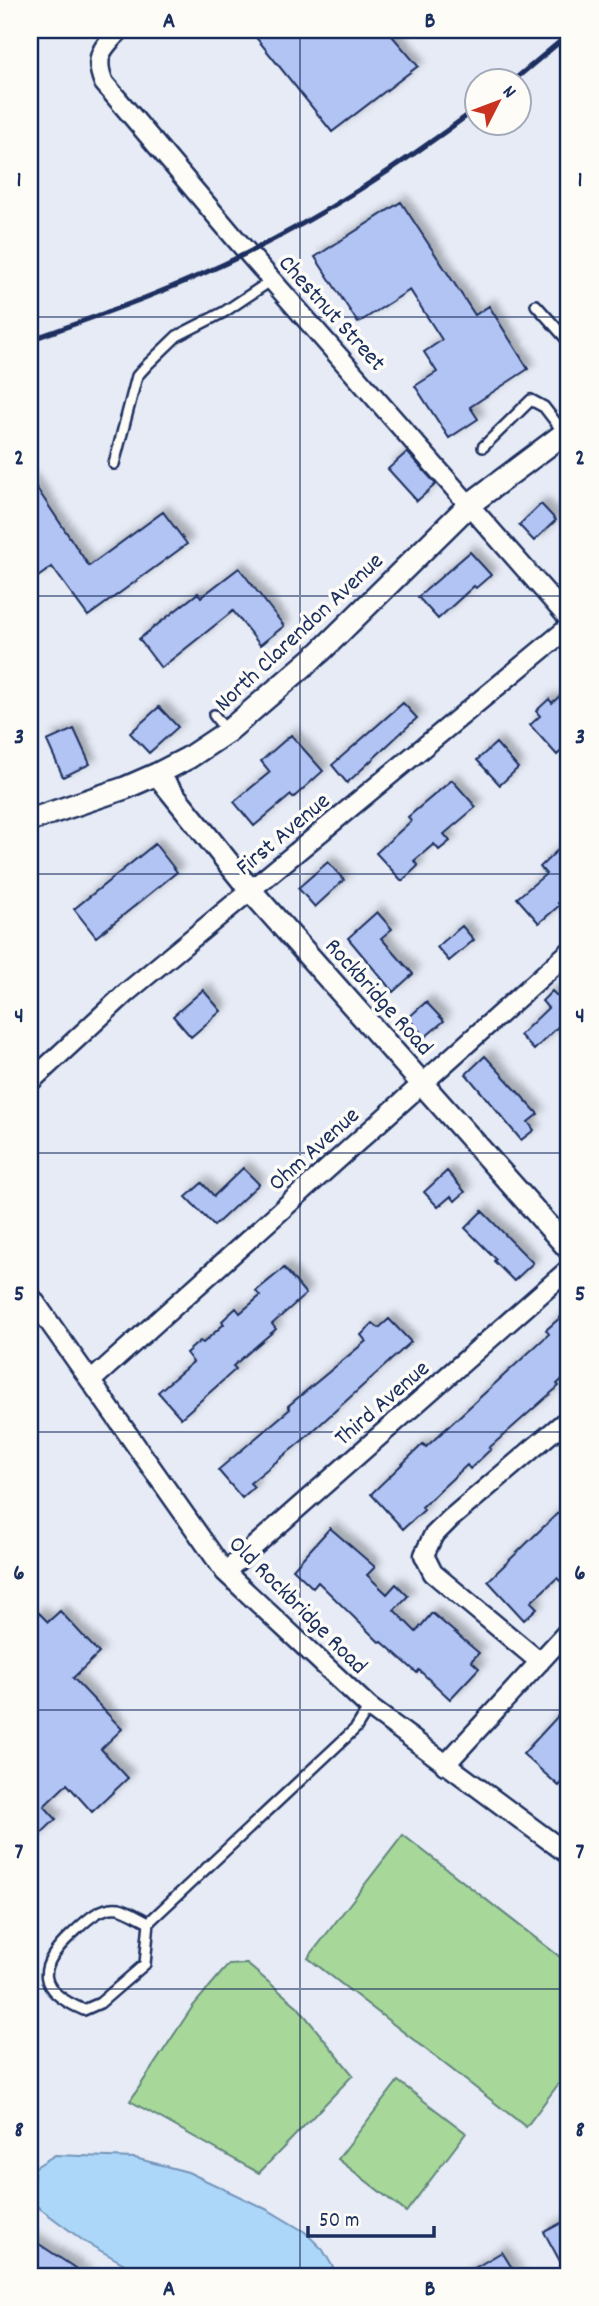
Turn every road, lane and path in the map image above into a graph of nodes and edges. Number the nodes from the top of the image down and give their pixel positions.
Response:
1 (120, 30) edge
2 (272, 280) junction
3 (536, 305) dead end
4 (569, 342) edge
5 (567, 432) edge
6 (482, 447) dead end
7 (114, 464) dead end
8 (470, 504) junction
9 (569, 619) edge
10 (569, 627) edge
11 (157, 774) junction
12 (40, 821) edge
13 (251, 891) junction
14 (569, 952) edge
15 (30, 1082) edge
16 (422, 1082) junction
17 (569, 1249) edge
18 (569, 1269) edge
19 (30, 1295) edge
20 (92, 1381) junction
21 (569, 1431) edge
22 (225, 1572) junction
23 (569, 1630) edge
24 (540, 1662) junction
25 (369, 1707) junction
26 (445, 1765) junction
27 (569, 1854) edge
28 (149, 1922) junction

1 - 2 street, Chestnut Street
2 - 7 lane
2 - 8 street, Chestnut Street
3 - 4 lane
5 - 6 lane
5 - 8 street, North Clarendon Avenue
8 - 9 street, Chestnut Street
8 - 11 street, North Clarendon Avenue
10 - 13 street, First Avenue
11 - 12 street, North Clarendon Avenue
11 - 13 street, Rockbridge Road
13 - 15 street, First Avenue
13 - 16 street, Rockbridge Road
14 - 16 street, Ohm Avenue
16 - 17 street, Rockbridge Road
16 - 20 street, Ohm Avenue
18 - 22 street, Third Avenue
19 - 20 street, Old Rockbridge Road
20 - 22 street, Old Rockbridge Road
21 - 24 street
22 - 25 street, Old Rockbridge Road
23 - 24 street
24 - 26 street
25 - 26 street, Old Rockbridge Road
25 - 28 lane
26 - 27 street, Old Rockbridge Road
28 - 28 lane

